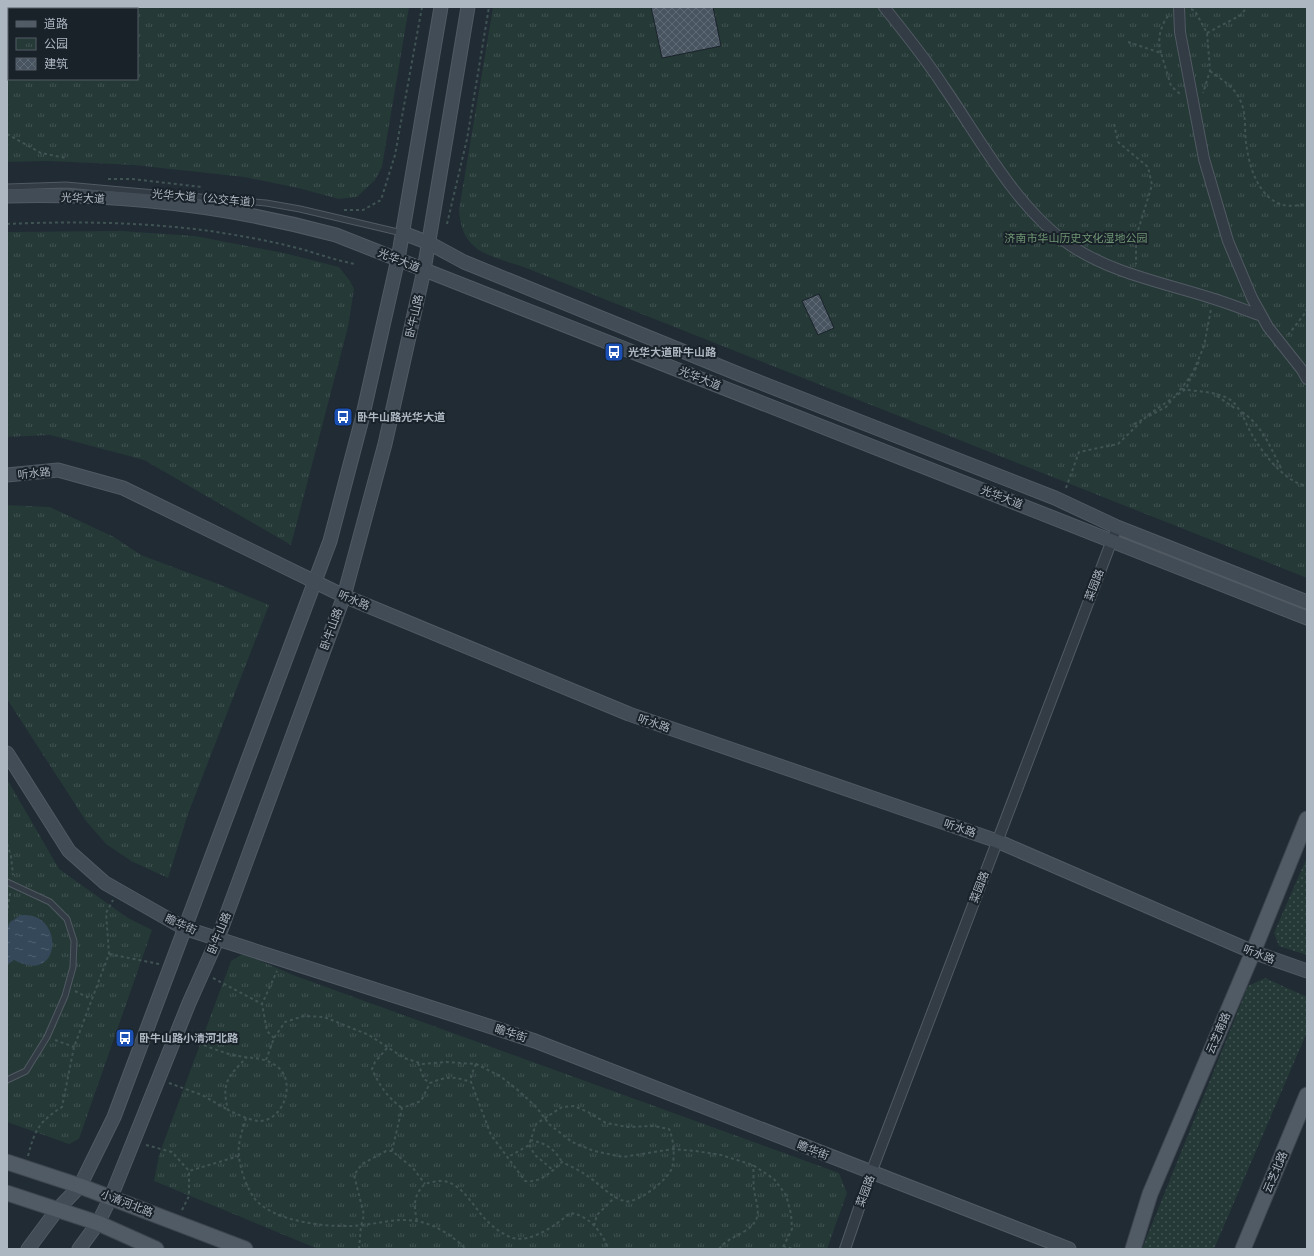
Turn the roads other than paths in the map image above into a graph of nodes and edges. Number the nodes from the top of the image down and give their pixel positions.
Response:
1 (441, 7) edge
2 (468, 7) edge
3 (884, 7) edge
4 (1180, 9) edge
5 (7, 187) edge
6 (7, 196) edge
7 (403, 233) junction
8 (429, 243) junction
9 (398, 259) junction
10 (424, 270) junction
11 (1262, 316) junction
12 (1307, 379) edge
13 (7, 475) edge
14 (1117, 527) junction
15 (1112, 540) junction
16 (315, 583) junction
17 (344, 596) junction
18 (1307, 602) edge
19 (1307, 618) edge
20 (7, 753) edge
21 (1307, 819) edge
22 (997, 841) junction
23 (7, 882) edge
24 (184, 928) junction
25 (218, 938) junction
26 (1253, 952) junction
27 (1307, 971) edge
28 (7, 1080) edge
29 (1307, 1095) edge
30 (7, 1162) edge
31 (871, 1173) junction
32 (80, 1186) junction
33 (7, 1193) edge
34 (111, 1197) junction
35 (57, 1210) junction
36 (98, 1223) junction
37 (28, 1249) edge
38 (79, 1249) edge
39 (156, 1249) edge
40 (245, 1249) edge
41 (844, 1249) edge
42 (1069, 1249) edge
43 (1134, 1249) edge
44 (1243, 1249) edge

1 - 7 main road
2 - 8 main road, 卧牛山路
3 - 11 street
4 - 11 street
5 - 7 lane, 光华大道（公交车道）
6 - 9 main road, 光华大道
7 - 8 main road, 光华大道
7 - 9 main road
8 - 10 main road, 卧牛山路
8 - 14 main road, 光华大道
9 - 10 main road, 光华大道
9 - 16 main road
10 - 15 main road, 光华大道
10 - 17 main road, 卧牛山路
11 - 12 street
13 - 16 main road, 听水路
14 - 15 street, 菜园路
14 - 18 main road, 光华大道
15 - 19 main road, 光华大道
15 - 22 street, 菜园路
16 - 17 main road, 听水路
16 - 24 main road
17 - 22 main road, 听水路
17 - 25 main road, 卧牛山路
20 - 24 main road, 瞻华街
21 - 26 main road, 云芝南路
22 - 26 main road, 听水路
22 - 31 street, 菜园路
23 - 28 lane
24 - 25 main road, 瞻华街
24 - 32 main road
25 - 31 main road, 瞻华街
25 - 34 main road, 卧牛山路
26 - 27 main road, 听水路
26 - 43 main road, 云芝南路
29 - 44 main road, 云芝北路
30 - 32 main road, 小清河北路
31 - 41 street, 菜园路
31 - 42 main road, 瞻华街
32 - 34 main road, 小清河北路
32 - 35 main road
33 - 35 main road
34 - 36 main road, 卧牛山路
34 - 40 main road, 小清河北路
35 - 36 main road
35 - 37 main road
36 - 38 main road, 卧牛山路
36 - 39 main road

